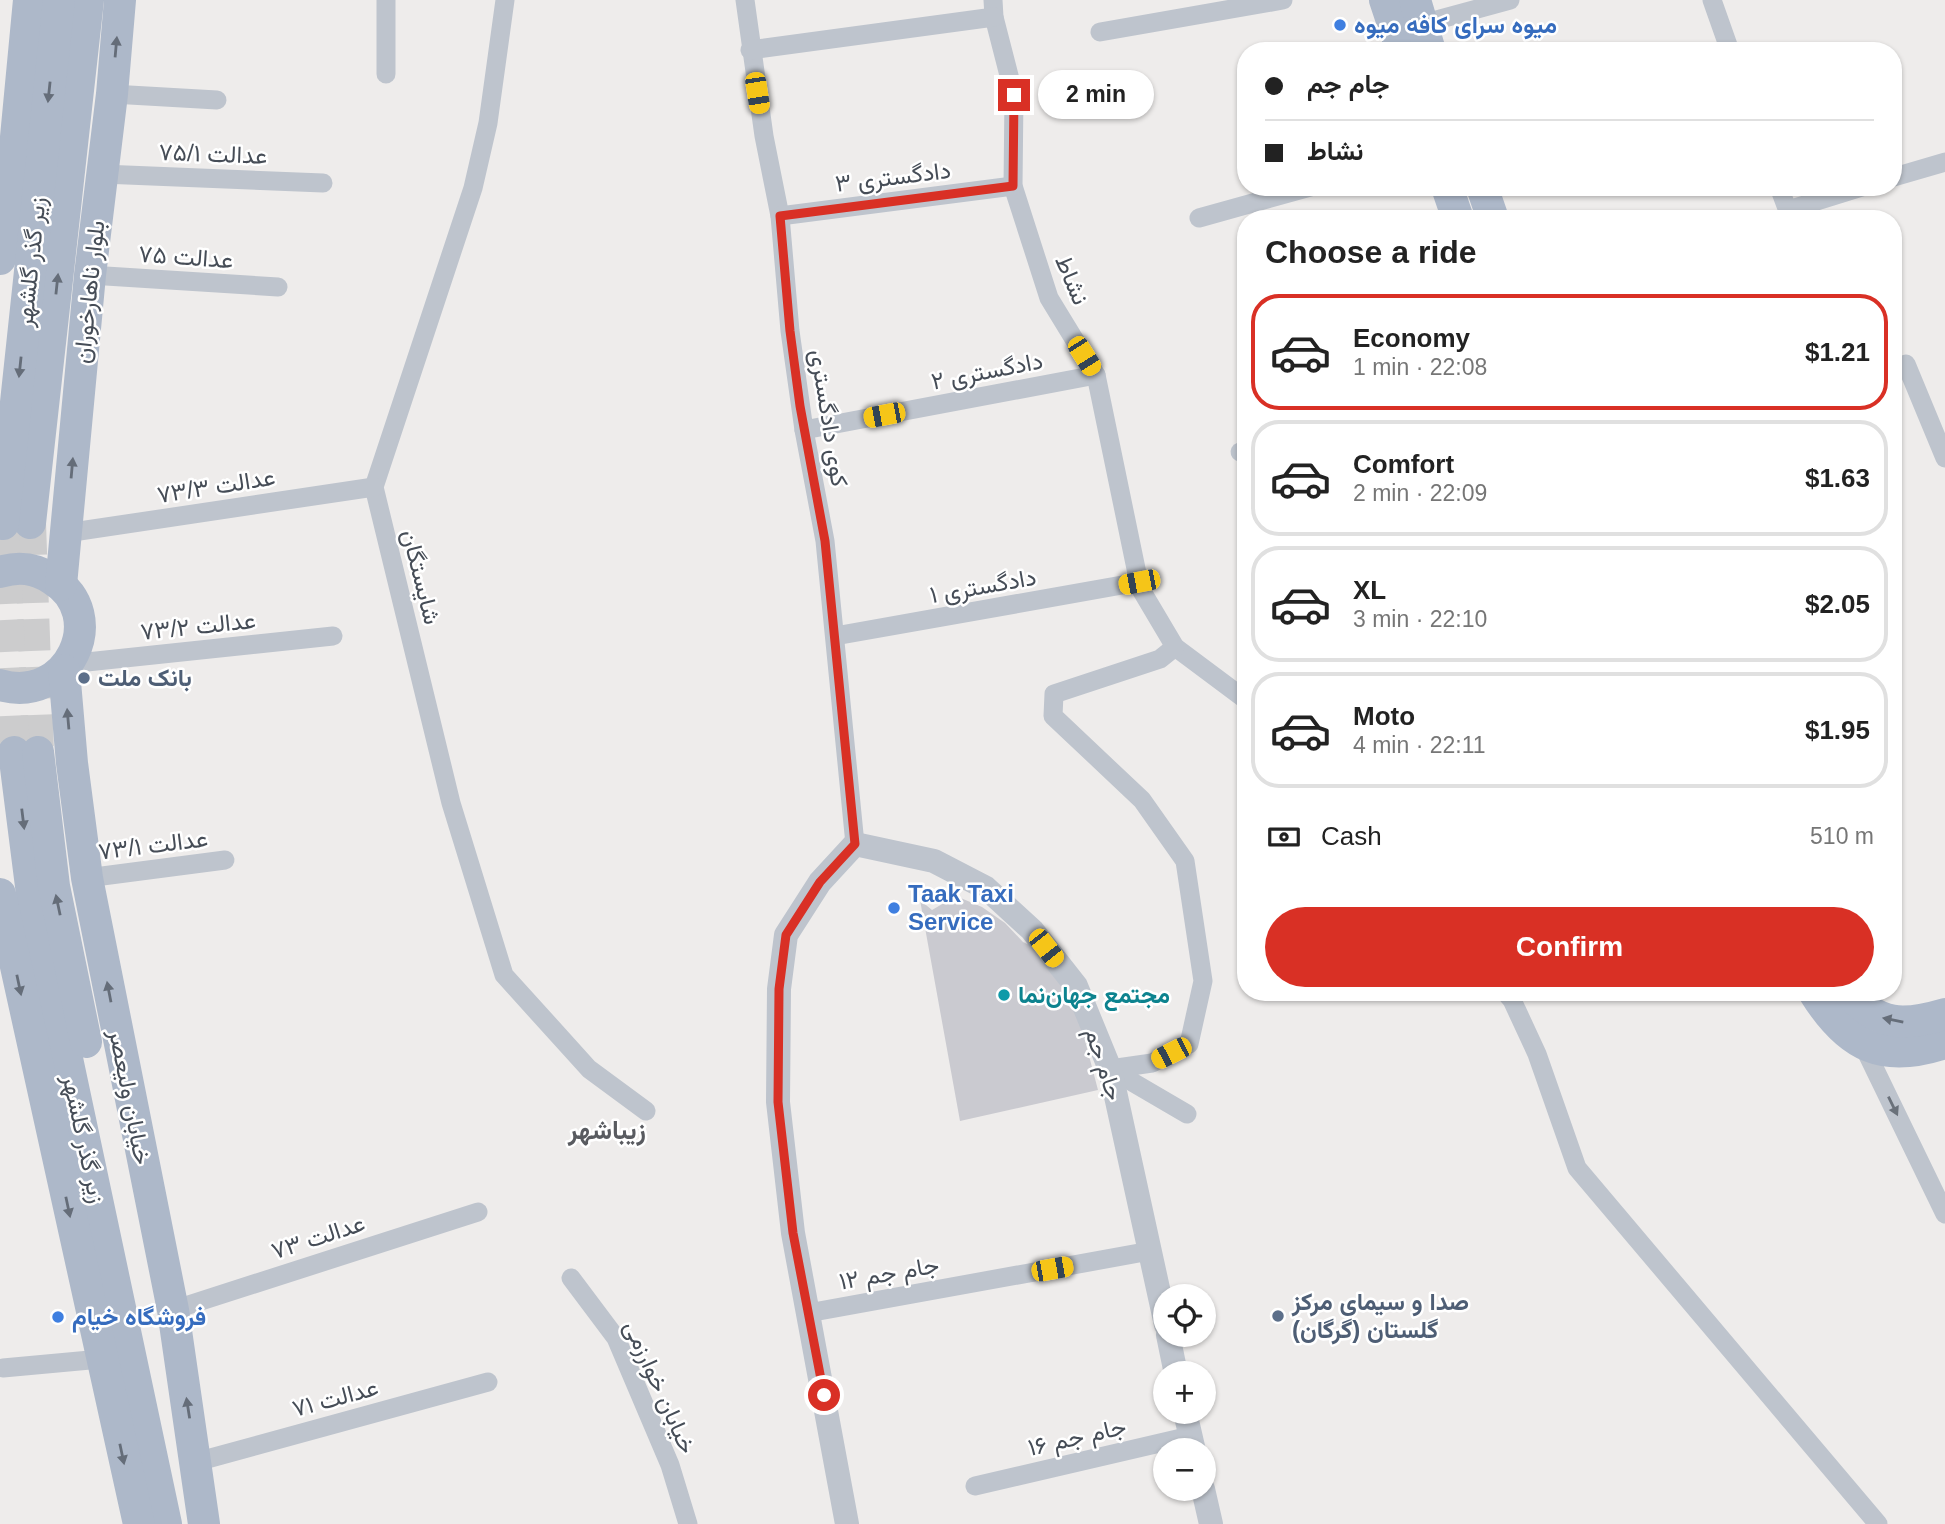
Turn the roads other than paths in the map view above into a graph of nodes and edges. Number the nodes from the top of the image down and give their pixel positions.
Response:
1 (29, 0) edge
2 (59, 0) edge
3 (88, 0) edge
4 (120, 0) edge
5 (386, 0) edge
6 (505, 0) edge
7 (745, 0) edge
8 (1283, 0) edge
9 (1385, 0) edge
10 (1510, 0) edge
11 (1712, 0) edge
12 (994, 8) edge
13 (1422, 25) edge
14 (1100, 32) dead end
15 (1399, 42) edge
16 (1727, 42) edge
17 (750, 50) junction
18 (386, 74) dead end
19 (112, 94) junction
20 (217, 100) dead end
21 (8, 135) edge
22 (1945, 162) edge
23 (102, 174) junction
24 (1902, 175) edge
25 (323, 183) dead end
26 (1013, 186) junction
27 (1278, 196) edge
28 (1838, 196) edge
29 (1800, 210) edge
30 (780, 216) junction
31 (1199, 218) dead end
32 (0, 260) edge
33 (90, 275) junction
34 (278, 288) dead end
35 (1906, 364) dead end
36 (1096, 375) junction
37 (804, 430) junction
38 (1945, 458) edge
39 (374, 486) junction
40 (67, 524) junction
41 (11, 527) edge
42 (0, 572) edge
43 (1139, 582) junction
44 (61, 584) junction
45 (333, 636) dead end
46 (835, 636) junction
47 (1175, 647) junction
48 (66, 667) junction
49 (0, 685) edge
50 (1237, 693) edge
51 (17, 749) edge
52 (72, 763) junction
53 (855, 844) junction
54 (225, 860) dead end
55 (87, 878) junction
56 (0, 894) edge
57 (1512, 1001) edge
58 (1820, 1001) edge
59 (1857, 1001) edge
60 (1945, 1014) edge
61 (1945, 1043) edge
62 (1863, 1045) junction
63 (1110, 1069) junction
64 (646, 1111) dead end
65 (1187, 1114) dead end
66 (478, 1212) dead end
67 (1945, 1214) edge
68 (1150, 1251) junction
69 (571, 1278) dead end
70 (1157, 1284) edge
71 (173, 1310) junction
72 (808, 1313) junction
73 (101, 1359) junction
74 (3, 1368) dead end
75 (488, 1382) dead end
76 (1153, 1452) edge
77 (196, 1462) junction
78 (975, 1486) dead end
79 (1206, 1501) edge
80 (139, 1524) edge
81 (166, 1524) edge
82 (184, 1524) edge
83 (204, 1524) edge
84 (688, 1524) edge
85 (847, 1524) edge
86 (1211, 1524) edge
87 (1878, 1524) edge

1 - 21 main road
2 -> 41 main road, زیر گذر گلشهر
41 -> 3 main road, زیر گذر گلشهر
19 -> 4 main road, بلوار ناهارخوران
5 - 18 street
6 - 39 street
7 - 17 street, کوی دادگستری
8 - 14 street
9 - 15 main road
10 - 13 street
11 - 16 street
12 - 17 street
12 - 26 street, نشاط
17 - 30 street, کوی دادگستری
19 - 20 street
19 - 23 main road, بلوار ناهارخوران
21 - 32 main road
22 - 24 street
23 - 25 street, ۷۵/۱ عدالت
23 - 33 main road, بلوار ناهارخوران
26 - 30 street, دادگستری ۳
26 - 36 street, نشاط
27 - 31 street
28 - 29 street
30 - 37 street, کوی دادگستری
33 - 34 street, ۷۵ عدالت
40 -> 33 main road, بلوار ناهارخوران
35 - 38 street
36 - 37 street, دادگستری ۲
36 - 43 street, نشاط
37 - 46 street, کوی دادگستری
39 - 40 street, ۷۳/۳ عدالت
39 - 64 street, شایستگان
40 - 41 main road
40 - 44 main road, بلوار ناهارخوران
42 - 44 main road
43 - 46 street, دادگستری ۱
43 - 47 street, نشاط
44 - 48 main road
45 - 48 street, عدالت ۷۳/۲
46 - 53 street, کوی دادگستری
47 - 50 street
47 - 63 street
48 - 49 main road
52 -> 48 main road, خیابان ولیعصر
51 - 52 main road
51 -> 81 main road, زیر گذر گلشهر
82 -> 51 main road, زیر گذر گلشهر
52 - 55 main road, خیابان ولیعصر
53 - 63 street, جام جم
53 - 72 street
54 - 55 street, عدالت ۷۳/۱
71 -> 55 main road, خیابان ولیعصر
56 -> 73 main road
57 - 87 street
58 - 62 main road
60 -> 59 main road
61 - 62 main road
62 -> 67 street
63 - 65 street
63 - 68 street, جام جم
66 - 71 street, عدالت ۷۳
68 - 70 street, جام جم
68 - 72 street, ۱۲ جام جم
69 - 84 street, خیابان خوارزمی
77 -> 71 main road, خیابان ولیعصر
72 - 85 street
73 - 74 street
73 -> 80 main road
75 - 77 street, عدالت ۷۱
76 - 78 street, ۱۶ جام جم
77 - 83 main road, خیابان ولیعصر
79 - 86 street

